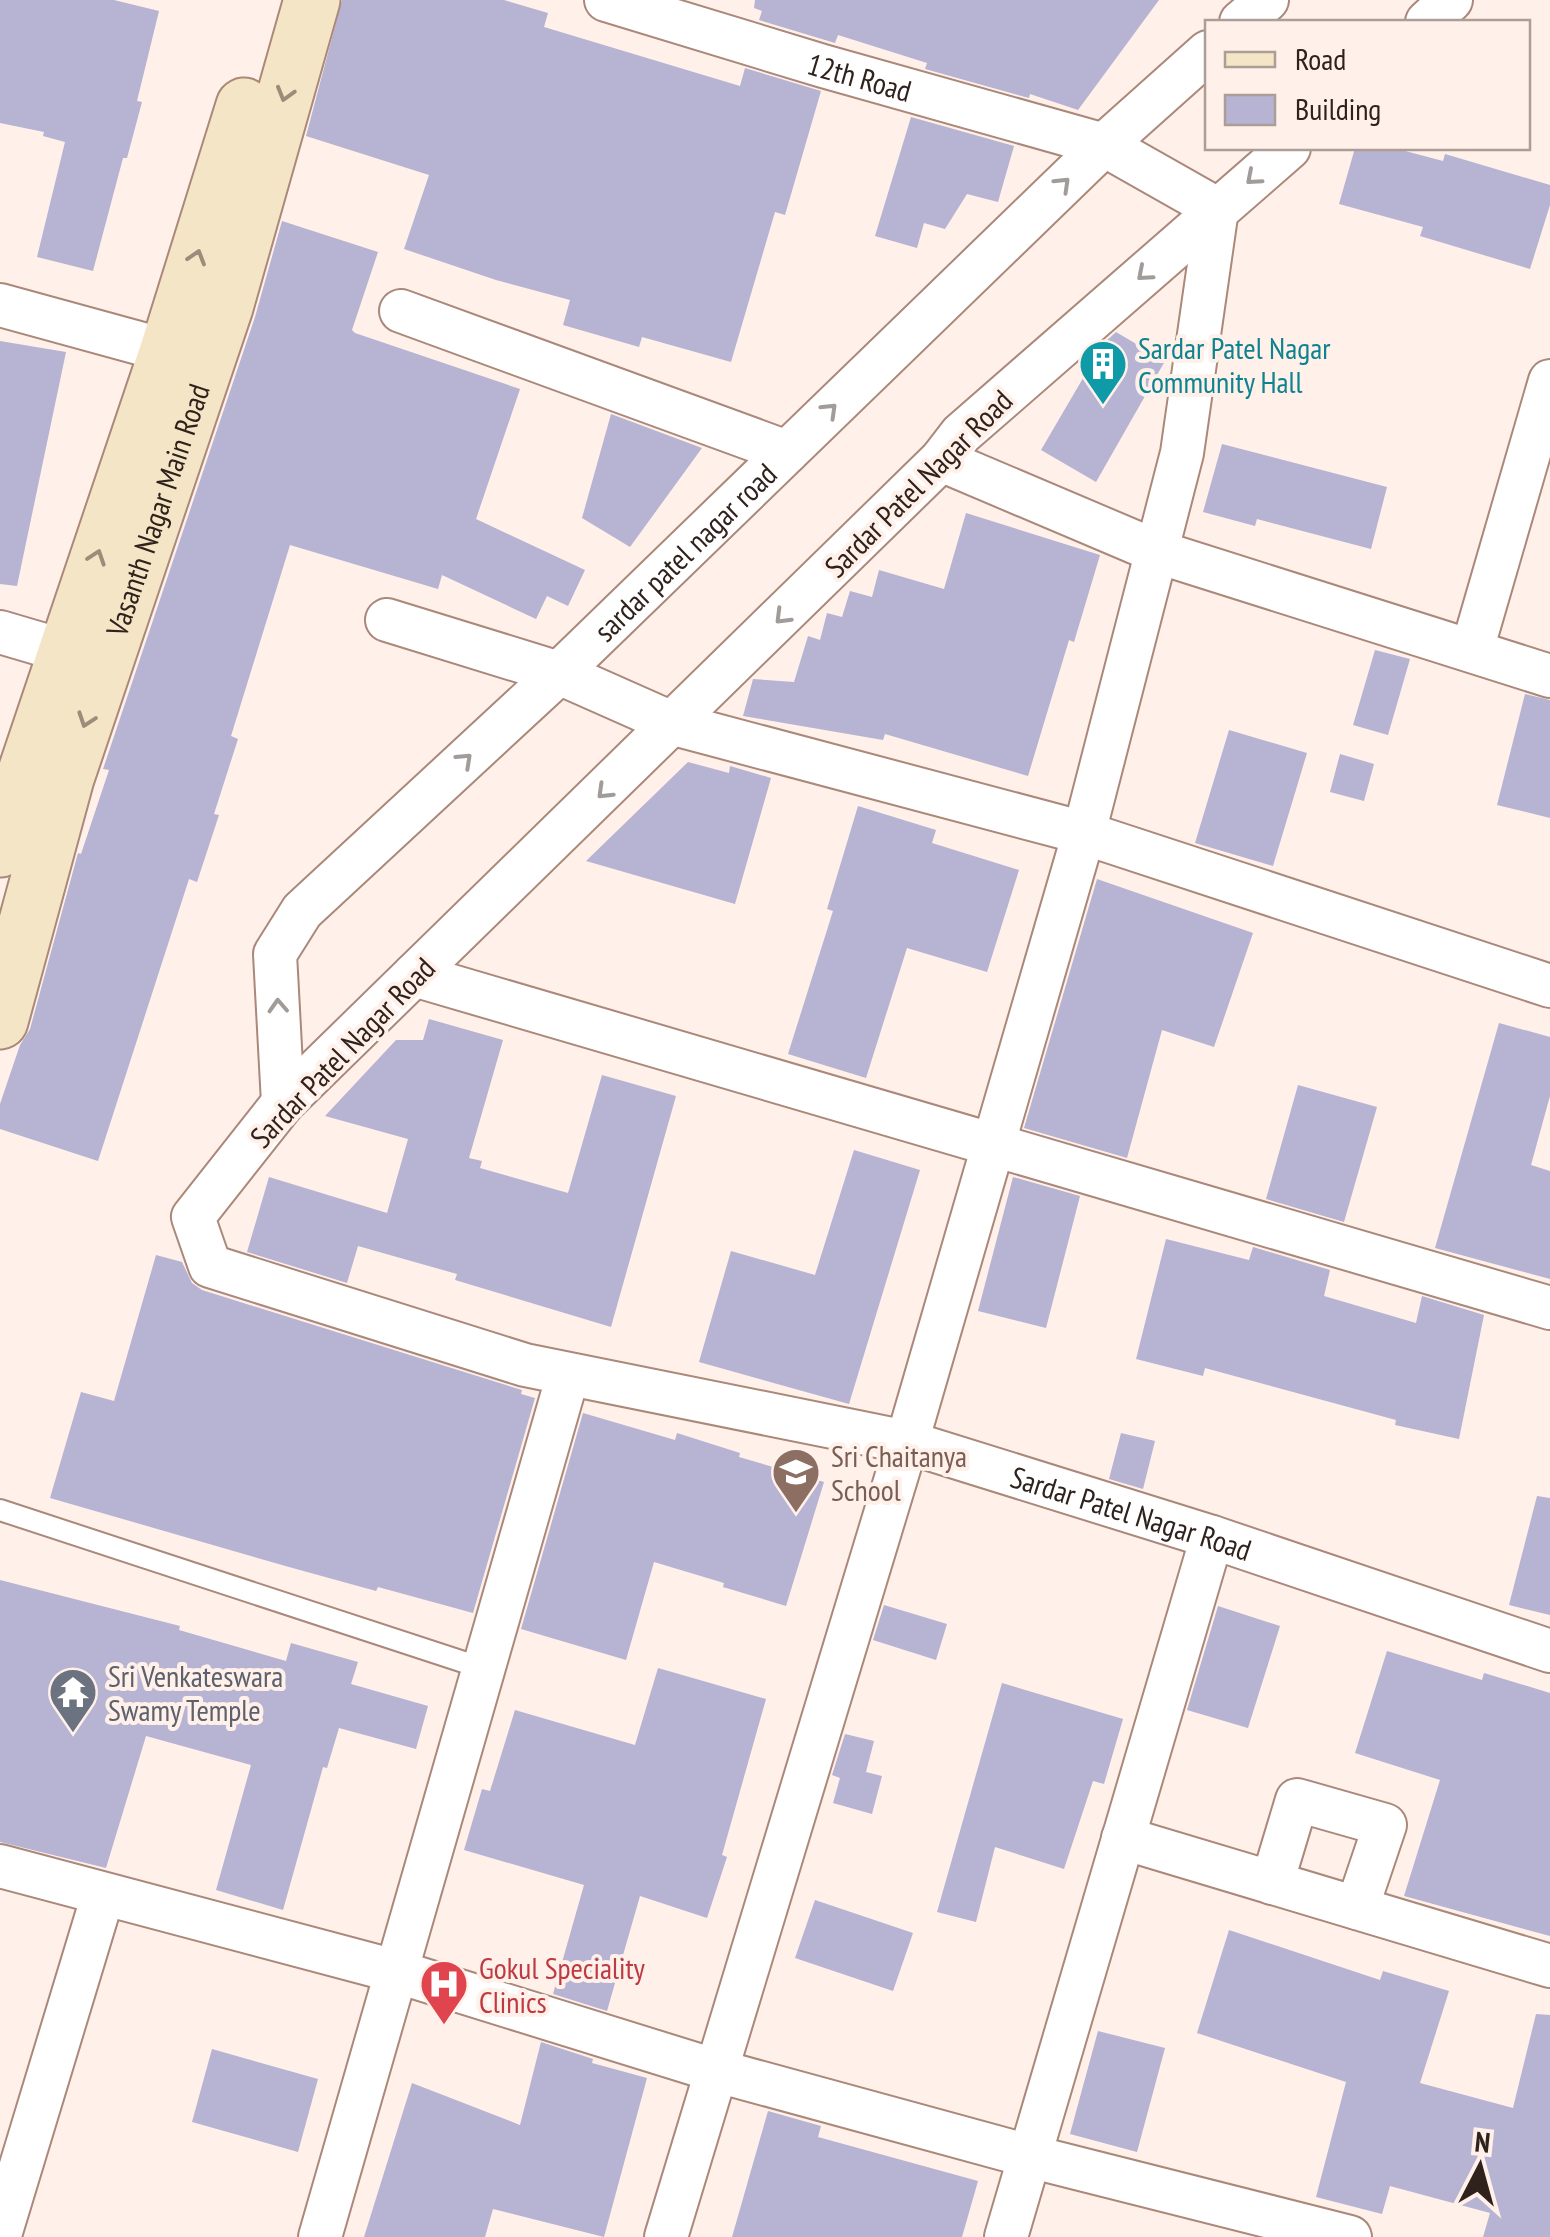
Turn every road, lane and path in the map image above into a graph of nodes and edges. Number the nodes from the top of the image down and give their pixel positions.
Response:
1 (277, 0) edge
2 (312, 0) edge
3 (1266, 0) edge
4 (1451, 0) edge
5 (617, 2) edge
6 (1243, 20) edge
7 (1429, 20) edge
8 (1205, 55) edge
9 (1104, 145) junction
10 (1287, 150) edge
11 (1217, 209) junction
12 (0, 305) edge
13 (402, 311) dead end
14 (187, 356) junction
15 (1550, 382) edge
16 (787, 452) junction
17 (941, 460) junction
18 (1158, 552) junction
19 (387, 620) dead end
20 (0, 632) edge
21 (1472, 650) junction
22 (85, 656) junction
23 (559, 673) junction
24 (1550, 676) edge
25 (674, 724) junction
26 (1084, 833) junction
27 (0, 849) edge
28 (414, 976) junction
29 (1550, 986) edge
30 (0, 1021) edge
31 (282, 1104) junction
32 (994, 1146) junction
33 (1550, 1308) edge
34 (568, 1375) junction
35 (906, 1442) junction
36 (0, 1510) edge
37 (1212, 1537) junction
38 (1550, 1651) edge
39 (485, 1669) junction
40 (1123, 1838) junction
41 (0, 1866) edge
42 (1272, 1882) junction
43 (103, 1894) junction
44 (1357, 1908) junction
45 (1550, 1966) edge
46 (396, 1972) junction
47 (714, 2070) junction
48 (1029, 2156) junction
49 (0, 2235) edge
50 (1345, 2236) edge
51 (320, 2237) edge
52 (666, 2237) edge
53 (1006, 2237) edge

14 -> 1 street, Vasanth Nagar Main Road
2 -> 14 street, Vasanth Nagar Main Road
3 - 6 street
4 - 7 street
5 - 9 street, 12th Road
8 - 9 street, sardar patel nagar road
9 - 11 street, 12th Road
16 -> 9 street, sardar patel nagar road
10 -> 11 street, Sardar Patel Nagar Road
11 -> 17 street, Sardar Patel Nagar Road
11 - 18 street
12 - 14 street
13 - 16 street
14 - 22 street, Vasanth Nagar Main Road
15 - 21 street
16 - 23 street, sardar patel nagar road
17 - 18 street
17 -> 25 street, Sardar Patel Nagar Road
18 - 21 street
18 - 26 street
19 - 23 street
20 - 22 street
21 - 24 street
22 - 27 street, Vasanth Nagar Main Road
22 -> 30 street, Vasanth Nagar Main Road
23 - 25 street
31 -> 23 street, sardar patel nagar road
25 - 26 street
25 -> 28 street, Sardar Patel Nagar Road
26 - 29 street
26 - 32 street
28 - 31 street, Sardar Patel Nagar Road
28 - 32 street
31 - 34 street, Sardar Patel Nagar Road
32 - 33 street
32 - 35 street
34 - 35 street, Sardar Patel Nagar Road
34 - 39 street
35 - 37 street, Sardar Patel Nagar Road
35 - 47 street
36 - 39 lane
37 - 38 street, Sardar Patel Nagar Road
37 - 40 street
39 - 46 street
40 - 42 street
40 - 48 street
41 - 43 street
42 - 44 street
42 - 44 street
43 - 46 street
43 - 49 street
44 - 45 street
46 - 47 street
46 - 51 street
47 - 48 street
47 - 52 street
48 - 50 street
48 - 53 street

